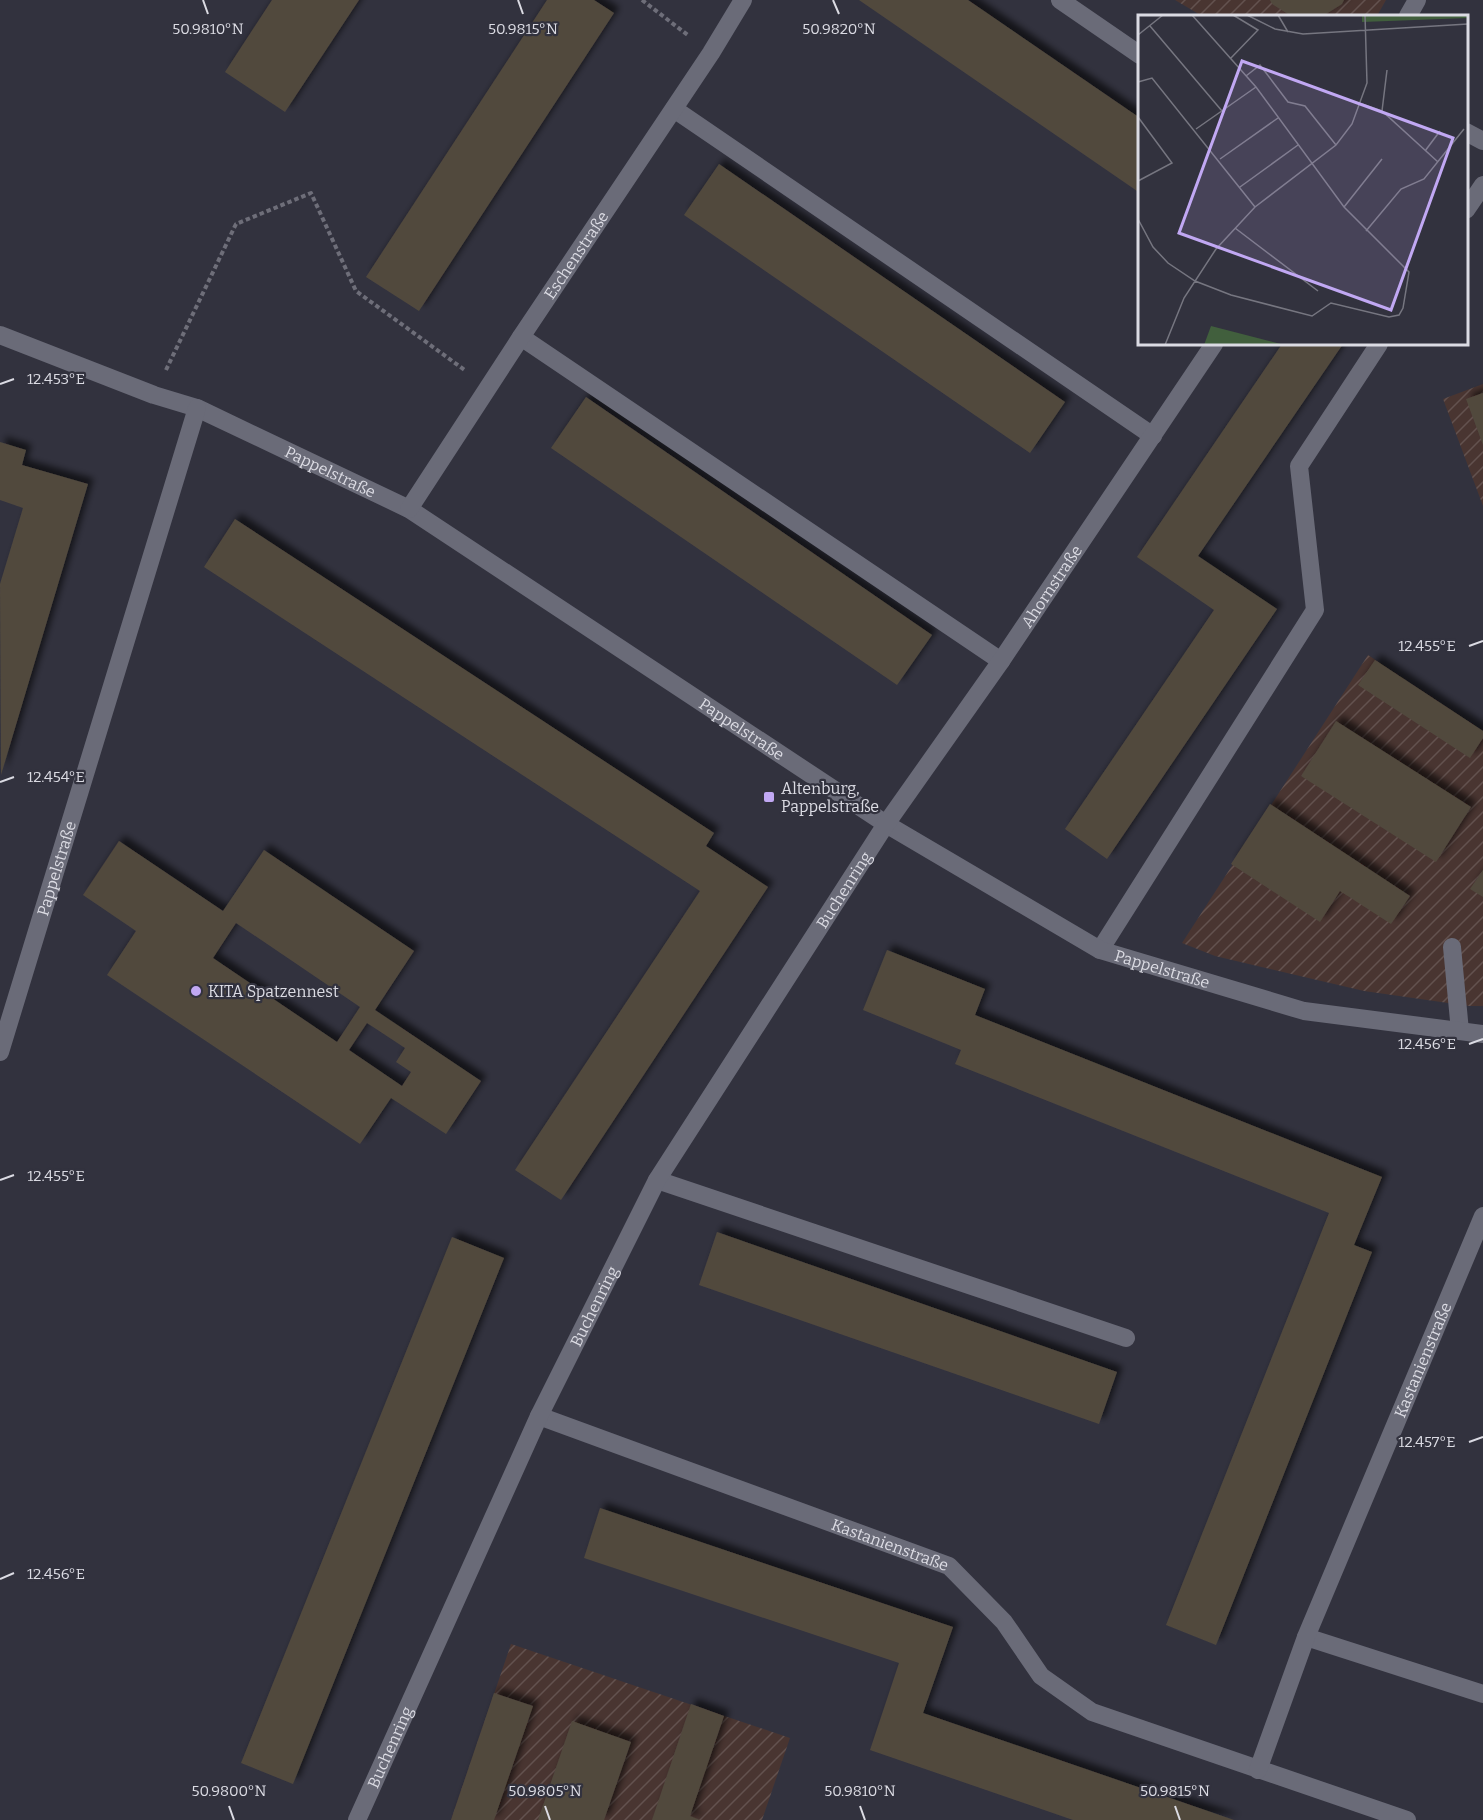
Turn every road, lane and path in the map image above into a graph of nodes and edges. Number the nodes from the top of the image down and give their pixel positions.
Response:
1 (642, 0) edge
2 (743, 0) edge
3 (1060, 0) edge
4 (1417, 0) edge
5 (1409, 15) edge
6 (711, 53) junction
7 (1138, 54) edge
8 (674, 109) junction
9 (1468, 133) edge
10 (1483, 141) edge
11 (1483, 185) edge
12 (1468, 208) edge
13 (0, 335) edge
14 (522, 337) junction
15 (1213, 345) edge
16 (1378, 345) edge
17 (488, 388) junction
18 (154, 395) junction
19 (197, 408) junction
20 (1152, 436) junction
21 (410, 509) junction
22 (1001, 661) junction
23 (886, 824) junction
24 (1452, 947) dead end
25 (1100, 950) junction
26 (1460, 1031) junction
27 (1483, 1034) edge
28 (0, 1052) edge
29 (657, 1180) junction
30 (1483, 1216) edge
31 (1126, 1338) dead end
32 (539, 1416) junction
33 (1306, 1637) junction
34 (1483, 1694) edge
35 (1258, 1770) junction
36 (357, 1820) edge
37 (1407, 1820) edge

1 - 6 path
2 - 6 street, Eschenstraße
3 - 7 street
4 - 5 street
6 - 8 street, Eschenstraße
8 - 14 street, Eschenstraße
8 - 20 street
9 - 10 street
11 - 12 street
13 - 18 street, Pappelstraße
14 - 17 street, Eschenstraße
14 - 22 street
15 - 20 street, Ahornstraße
16 - 25 street
17 - 18 path
17 - 21 street, Eschenstraße
18 - 19 street, Pappelstraße
19 - 21 street, Pappelstraße
19 - 28 street, Pappelstraße
20 - 22 street, Ahornstraße
21 - 23 street, Pappelstraße
22 - 23 street, Ahornstraße
23 - 25 street, Pappelstraße
23 - 29 street, Buchenring
24 - 26 street
25 - 26 street, Pappelstraße
26 - 27 street, Pappelstraße
29 - 31 street
29 - 32 street, Buchenring
30 - 33 street, Kastanienstraße
32 - 35 street, Kastanienstraße
32 - 36 street, Buchenring
33 - 34 street
33 - 35 street, Kastanienstraße
35 - 37 street, Kastanienstraße

